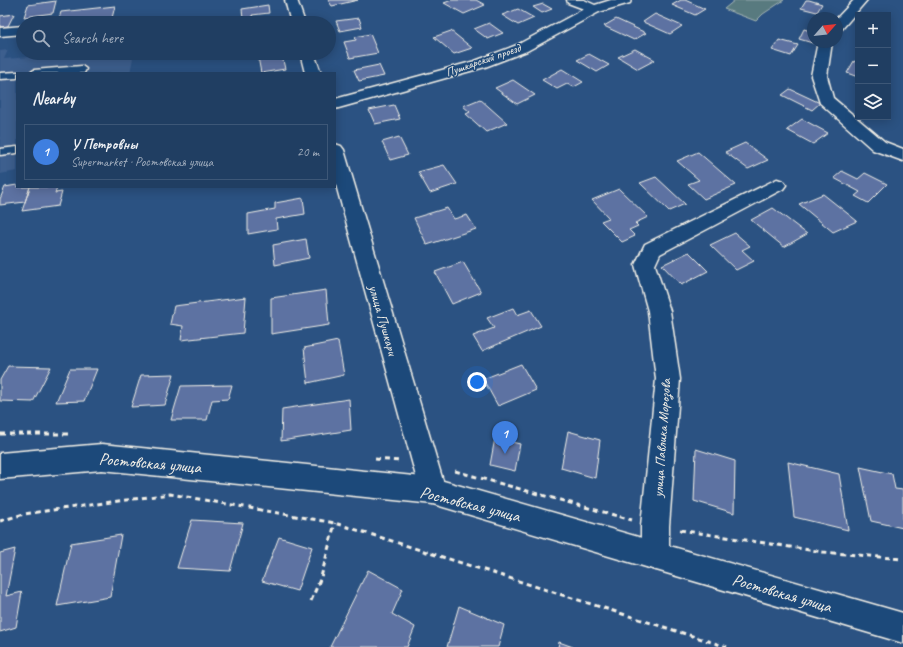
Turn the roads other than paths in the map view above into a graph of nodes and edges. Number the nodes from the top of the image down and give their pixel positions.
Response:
1 (291, 0) edge
2 (573, 0) edge
3 (625, 0) edge
4 (861, 0) edge
5 (594, 9) junction
6 (296, 16) edge
7 (843, 20) edge
8 (16, 31) edge
9 (0, 32) edge
10 (824, 48) edge
11 (309, 60) edge
12 (46, 72) edge
13 (80, 72) edge
14 (313, 72) edge
15 (16, 75) edge
16 (0, 76) edge
17 (336, 104) edge
18 (16, 150) edge
19 (0, 152) edge
20 (336, 153) edge
21 (903, 155) edge
22 (777, 185) dead end
23 (0, 466) edge
24 (433, 491) junction
25 (655, 556) junction
26 (903, 628) edge

1 - 6 street
2 - 5 street
3 - 5 street, Пушкарский проезд
4 - 7 street
5 - 17 street, Пушкарский проезд
8 - 9 street
10 - 21 street
11 - 14 street
12 - 13 lane
15 - 16 lane
18 - 19 lane
20 - 24 street, улица Пушкари
22 - 25 street, улица Павлика Морозова
23 - 24 street, Ростовская улица
24 - 25 street, Ростовская улица
25 - 26 street, Ростовская улица

